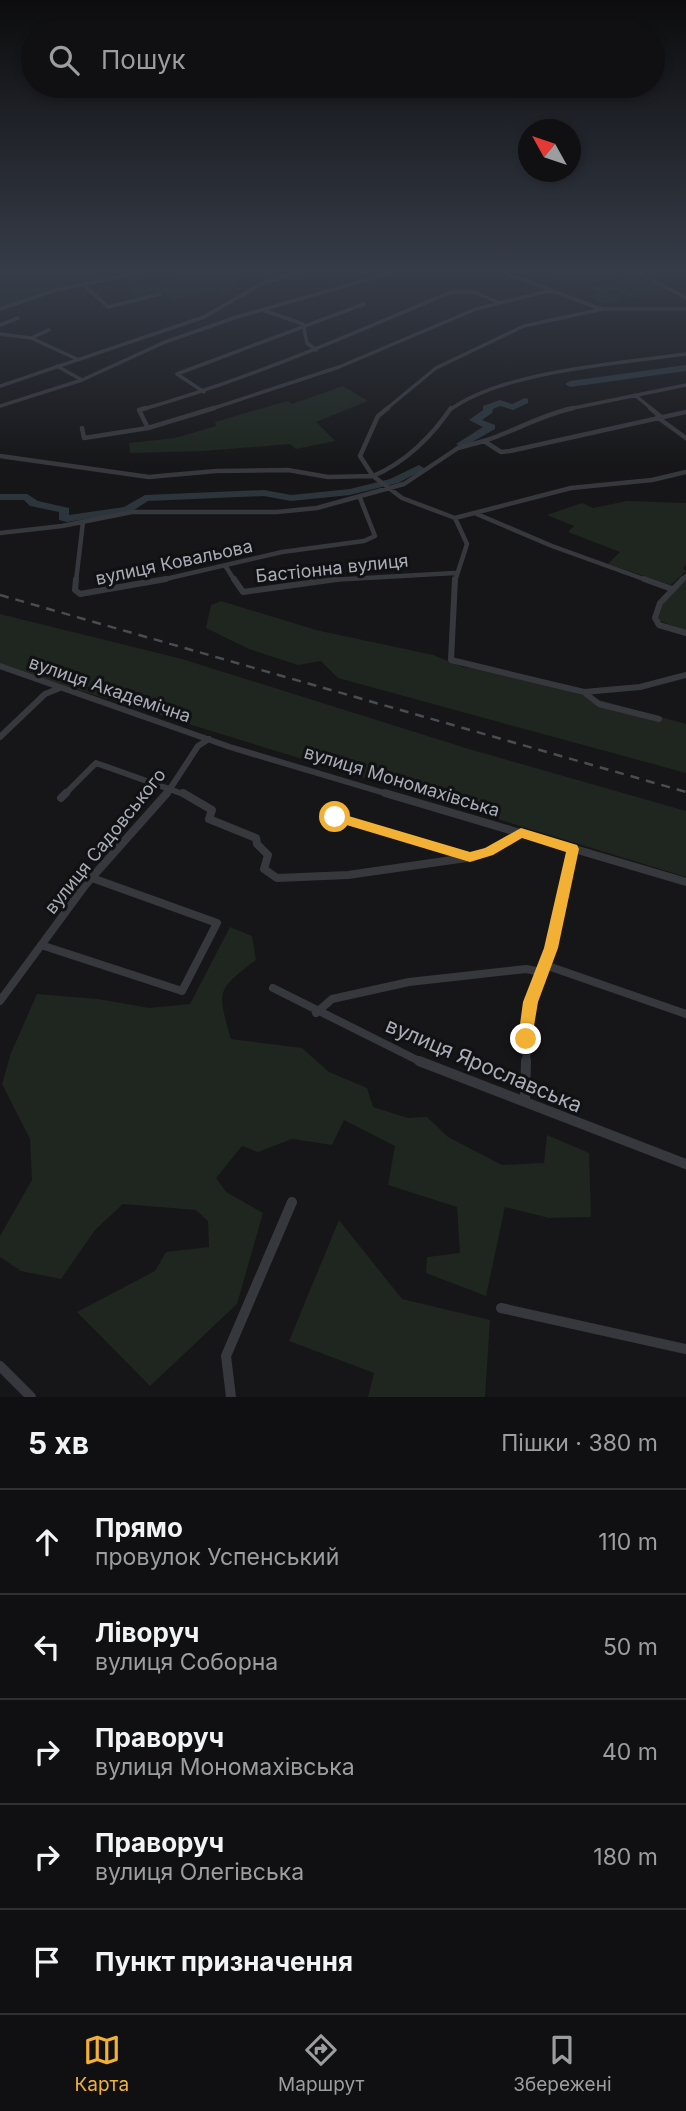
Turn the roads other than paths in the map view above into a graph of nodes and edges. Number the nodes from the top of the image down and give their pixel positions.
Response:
1 (143, 337) edge
2 (185, 337) edge
3 (273, 337) edge
4 (304, 337) edge
5 (347, 337) edge
6 (409, 337) edge
7 (501, 337) edge
8 (12, 338) joint
9 (31, 338) joint
10 (4, 341) dead end
11 (316, 350) junction
12 (686, 354) edge
13 (77, 359) junction
14 (57, 366) junction
15 (82, 380) junction
16 (686, 385) edge
17 (0, 386) edge
18 (204, 392) junction
19 (635, 395) junction
20 (0, 406) edge
21 (686, 412) edge
22 (659, 417) junction
23 (82, 428) dead end
24 (148, 428) junction
25 (686, 438) edge
26 (484, 442) junction
27 (0, 456) edge
28 (686, 472) edge
29 (373, 477) junction
30 (388, 489) junction
31 (360, 498) junction
32 (477, 514) junction
33 (455, 518) junction
34 (83, 523) junction
35 (0, 533) edge
36 (226, 567) junction
37 (455, 573) junction
38 (686, 576) edge
39 (672, 589) junction
40 (686, 634) edge
41 (0, 666) edge
42 (686, 675) edge
43 (50, 683) junction
44 (61, 687) junction
45 (49, 692) junction
46 (584, 692) junction
47 (659, 719) dead end
48 (192, 732) junction
49 (0, 737) edge
50 (211, 738) junction
51 (198, 746) junction
52 (230, 747) joint
53 (171, 789) junction
54 (61, 798) dead end
55 (335, 817) dead end
56 (521, 833) junction
57 (573, 849) junction
58 (470, 857) junction
59 (92, 878) junction
60 (686, 882) edge
61 (41, 945) junction
62 (545, 965) junction
63 (540, 978) junction
64 (273, 988) dead end
65 (0, 1001) edge
66 (316, 1013) junction
67 (686, 1014) edge
68 (525, 1100) junction
69 (686, 1164) edge
70 (292, 1202) dead end
71 (501, 1308) dead end
72 (686, 1349) edge
73 (0, 1366) edge
74 (31, 1397) edge
75 (232, 1397) edge

1 - 13 street
2 - 15 street
3 - 18 street
4 - 11 street
5 - 11 street
6 - 24 street
7 - 29 street
8 - 9 street
8 - 10 street
9 - 13 street
11 - 18 street
12 - 29 street
13 - 14 street
14 - 15 street
14 - 17 street
15 - 20 street
16 - 19 street, вулиця Ковальова
18 - 24 street
19 - 22 street
19 - 26 street, вулиця Ковальова
21 - 22 street
22 - 25 street
22 - 26 street
23 - 24 street
26 - 30 street, вулиця Ковальова
27 - 29 street
28 - 32 street
29 - 30 street
30 - 31 street, вулиця Ковальова
30 - 33 street
31 - 34 street, вулиця Ковальова
31 - 36 street, вулиця Ковальова
32 - 33 street
32 - 39 street
33 - 37 street
34 - 35 street
34 - 36 street, вулиця Ковальова
36 - 37 street, Бастіонна вулиця
37 - 46 street
38 - 39 street
39 - 40 street
41 - 43 street, вулиця Академічна
42 - 46 street
43 - 44 street, вулиця Академічна
43 - 45 street
44 - 45 street
44 - 48 street, вулиця Академічна
45 - 49 street
46 - 47 street
48 - 50 street, вулиця Академічна
48 - 51 street
50 - 51 street, вулиця Садовського
50 - 52 street, вулиця Академічна
51 - 53 street, вулиця Садовського
52 - 56 street, вулиця Мономахівська
53 - 54 street
53 - 58 street
53 - 59 street, вулиця Садовського
55 - 58 street
56 - 57 street, вулиця Мономахівська
56 - 58 street
57 - 60 street, вулиця Мономахівська
57 - 62 street
59 - 61 street, вулиця Садовського
59 - 61 street
61 - 65 street, вулиця Садовського
62 - 63 street
62 - 67 street
63 - 66 street
63 - 68 street
64 - 66 street, вулиця Ярославська
66 - 68 street, вулиця Ярославська
68 - 69 street, вулиця Ярославська
70 - 75 street
71 - 72 street
73 - 74 street

